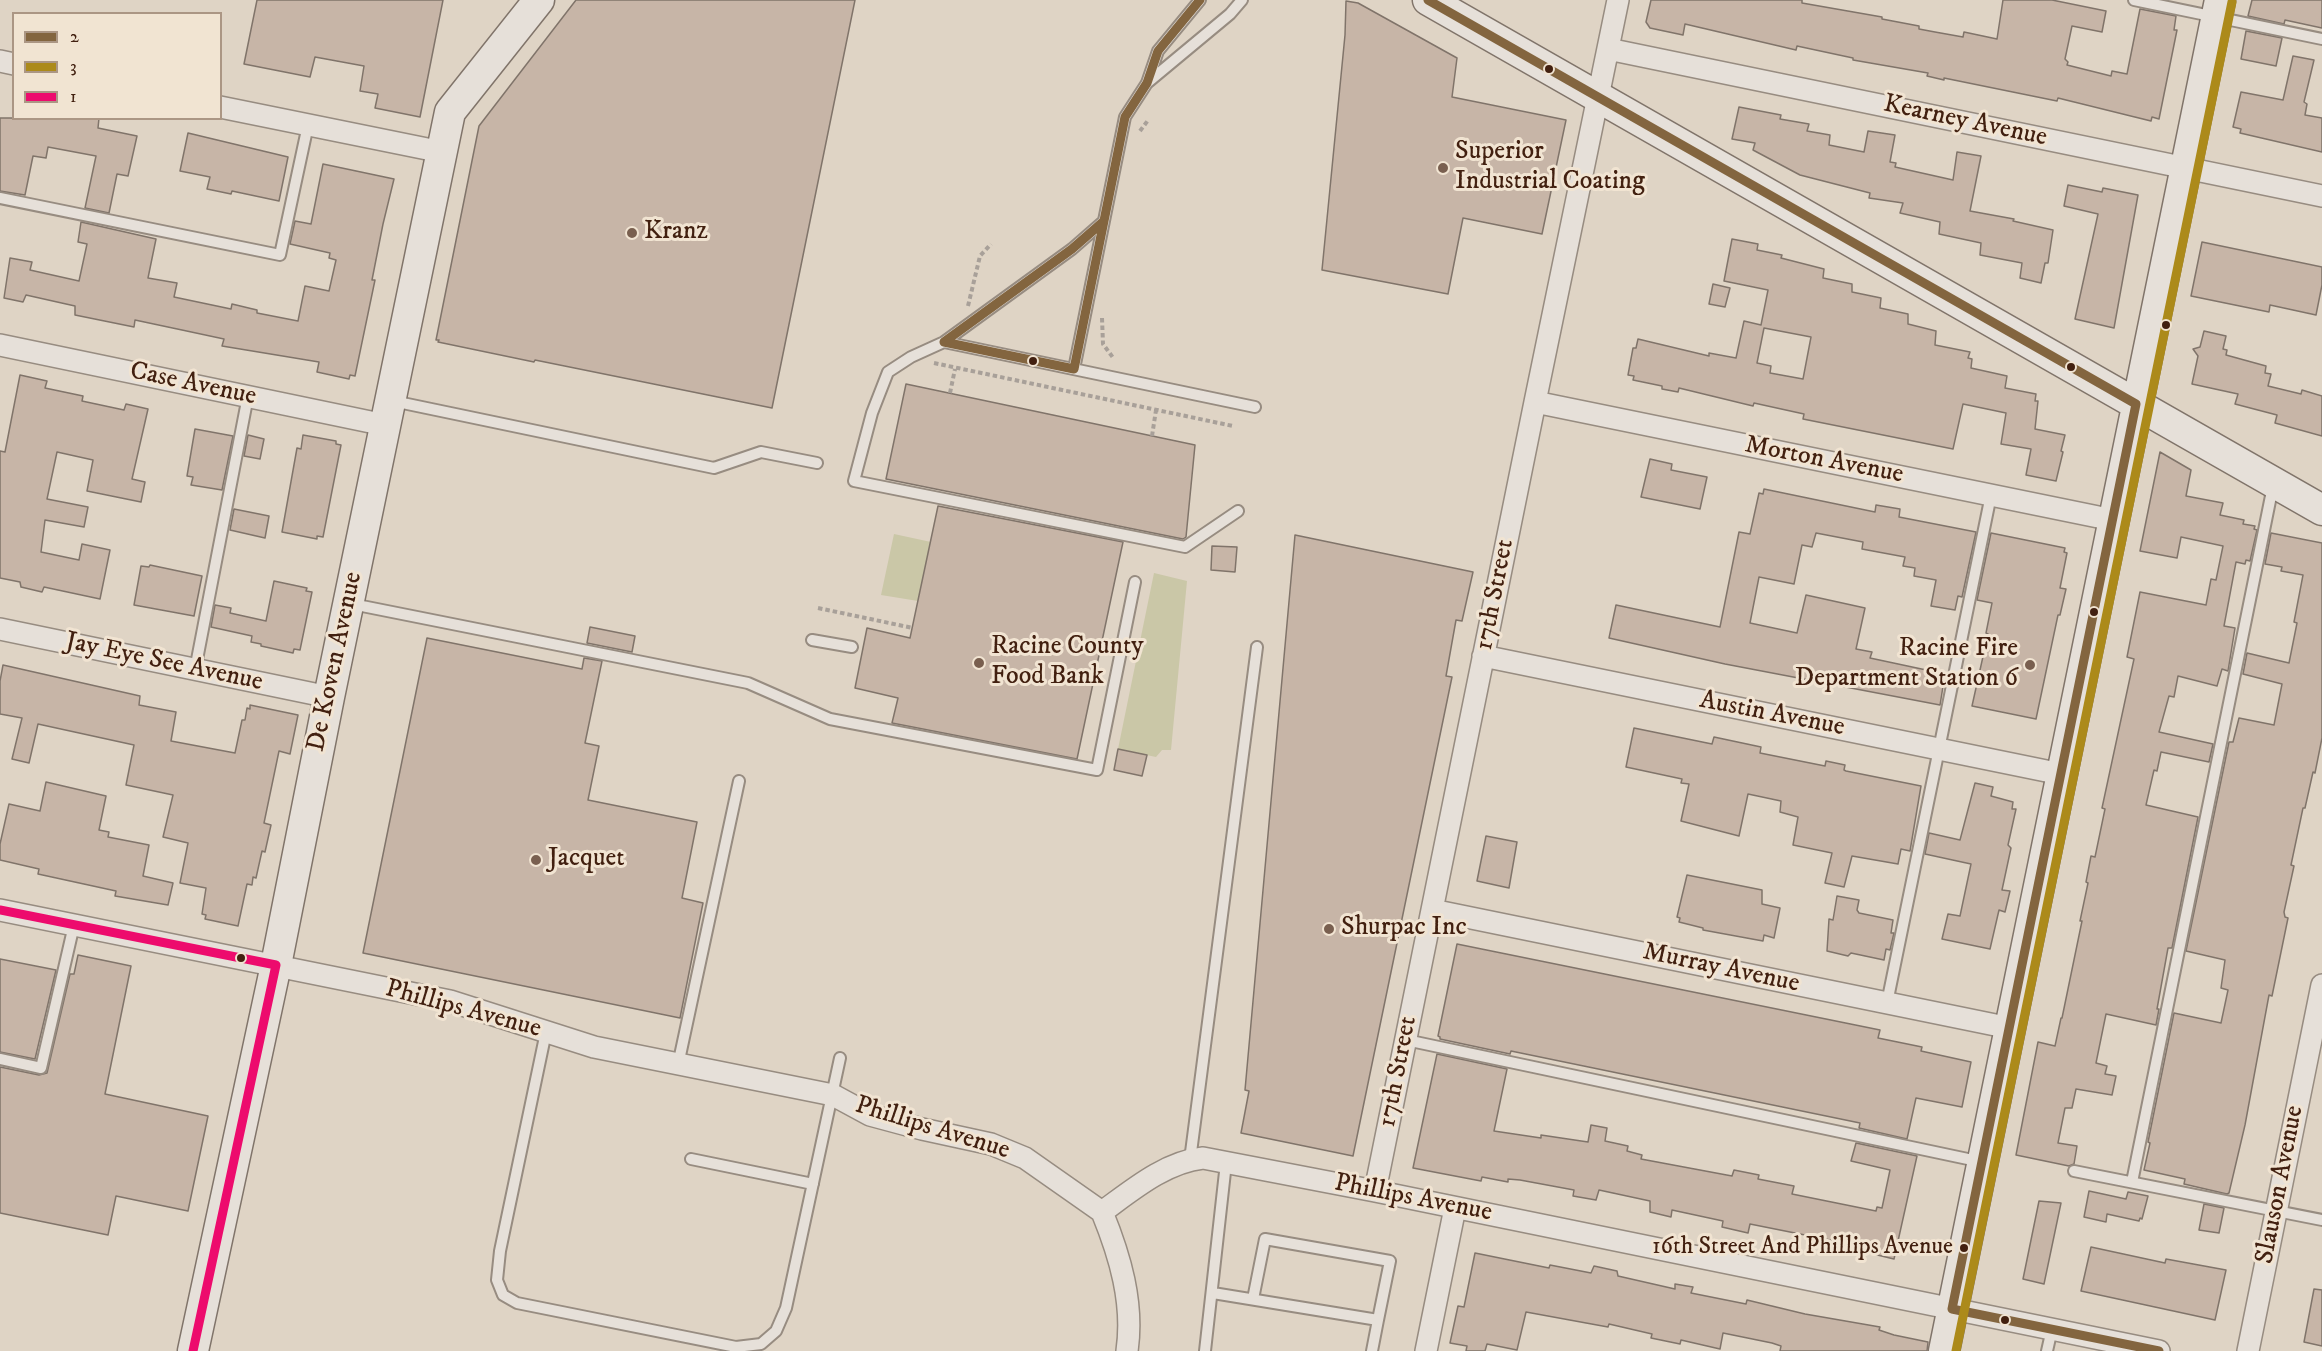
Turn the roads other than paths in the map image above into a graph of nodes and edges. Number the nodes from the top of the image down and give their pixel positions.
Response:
1 (538, 0) edge
2 (1200, 0) edge
3 (1242, 0) edge
4 (1428, 0) edge
5 (1618, 0) edge
6 (2134, 0) edge
7 (2218, 8) edge
8 (2322, 39) edge
9 (1608, 49) junction
10 (1147, 84) junction
11 (1598, 97) junction
12 (222, 106) edge
13 (308, 124) junction
14 (442, 152) junction
15 (2185, 167) junction
16 (2322, 195) edge
17 (0, 198) edge
18 (1104, 220) junction
19 (944, 342) junction
20 (0, 345) edge
21 (1074, 369) junction
22 (248, 396) junction
23 (1534, 402) junction
24 (2136, 404) junction
25 (1255, 407) dead end
26 (388, 412) junction
27 (817, 463) dead end
28 (2274, 482) junction
29 (1990, 495) junction
30 (2322, 510) edge
31 (1238, 511) dead end
32 (2113, 520) junction
33 (1135, 582) dead end
34 (348, 603) junction
35 (0, 629) edge
36 (812, 640) dead end
37 (852, 647) dead end
38 (1257, 647) dead end
39 (1483, 656) junction
40 (195, 670) junction
41 (329, 697) junction
42 (1940, 749) junction
43 (2061, 774) junction
44 (739, 781) dead end
45 (0, 910) edge
46 (1432, 910) junction
47 (74, 925) junction
48 (276, 965) junction
49 (2322, 985) edge
50 (1887, 1003) junction
51 (2010, 1028) junction
52 (546, 1032) junction
53 (1406, 1040) junction
54 (840, 1058) dead end
55 (0, 1059) edge
56 (678, 1066) junction
57 (833, 1095) junction
58 (691, 1159) dead end
59 (1190, 1160) junction
60 (1982, 1162) junction
61 (1226, 1163) junction
62 (2073, 1171) dead end
63 (2132, 1182) junction
64 (813, 1184) junction
65 (1375, 1191) junction
66 (1455, 1208) junction
67 (2276, 1210) junction
68 (1102, 1212) junction
69 (2322, 1220) edge
70 (1213, 1293) junction
71 (1253, 1299) junction
72 (1952, 1309) junction
73 (1378, 1320) junction
74 (2052, 1329) junction
75 (193, 1351) edge
76 (1127, 1351) edge
77 (1205, 1351) edge
78 (1372, 1351) edge
79 (1426, 1351) edge
80 (1944, 1351) edge
81 (2047, 1351) edge
82 (2159, 1351) edge
83 (2247, 1351) edge

1 - 14 street, De Koven Avenue
2 - 10 lane
3 - 10 lane
4 - 11 street
5 - 9 street, 17th Street
6 - 7 lane
7 - 8 lane
7 - 15 street
9 - 11 street, 17th Street
9 - 15 street, Kearney Avenue
10 - 18 lane
11 - 23 street, 17th Street
11 - 24 street
12 - 13 street
13 - 14 street
13 - 17 lane
14 - 26 street, De Koven Avenue
15 - 16 street, Kearney Avenue
15 - 24 street
18 - 19 lane
18 - 21 lane
19 - 21 lane
19 - 31 lane
20 - 22 street, Case Avenue
21 - 25 lane
22 - 26 street, Case Avenue
22 - 40 lane
23 - 29 street, Morton Avenue
23 - 39 street, 17th Street
24 - 28 street
24 - 32 street
26 - 27 lane
26 - 34 street, De Koven Avenue
28 - 30 street
28 - 63 lane
29 - 32 street, Morton Avenue
29 - 42 lane
32 - 43 street
33 - 34 lane
34 - 41 street, De Koven Avenue
35 - 40 street, Jay Eye See Avenue
36 - 37 lane
38 - 59 lane
39 - 42 street, Austin Avenue
39 - 46 street, 17th Street
40 - 41 street, Jay Eye See Avenue
41 - 48 street, De Koven Avenue
42 - 43 street, Austin Avenue
42 - 50 lane
43 - 51 street
44 - 56 lane
45 - 47 street, Phillips Avenue
46 - 50 street, Murray Avenue
46 - 53 street, 17th Street
47 - 48 street, Phillips Avenue
47 - 55 lane
48 - 52 street, Phillips Avenue
48 - 75 street, De Koven Avenue
49 - 67 street, Slauson Avenue
50 - 51 street, Murray Avenue
51 - 60 street
52 - 56 street, Phillips Avenue
52 - 64 lane
53 - 60 lane
53 - 65 street, 17th Street
54 - 57 lane
56 - 57 street, Phillips Avenue
57 - 64 lane
57 - 68 street, Phillips Avenue
58 - 64 lane
59 - 61 street, Phillips Avenue
59 - 68 street, Phillips Avenue
60 - 72 street
61 - 65 street, Phillips Avenue
61 - 70 lane
62 - 63 lane
63 - 67 lane
65 - 66 street, Phillips Avenue
66 - 72 street, Phillips Avenue
66 - 79 street
67 - 69 lane
67 - 83 street, Slauson Avenue
68 - 76 street
70 - 71 lane
70 - 77 lane
71 - 73 lane
71 - 73 lane
72 - 74 street, Phillips Avenue
72 - 80 street
73 - 78 lane
74 - 81 lane
74 - 82 street, Phillips Avenue

